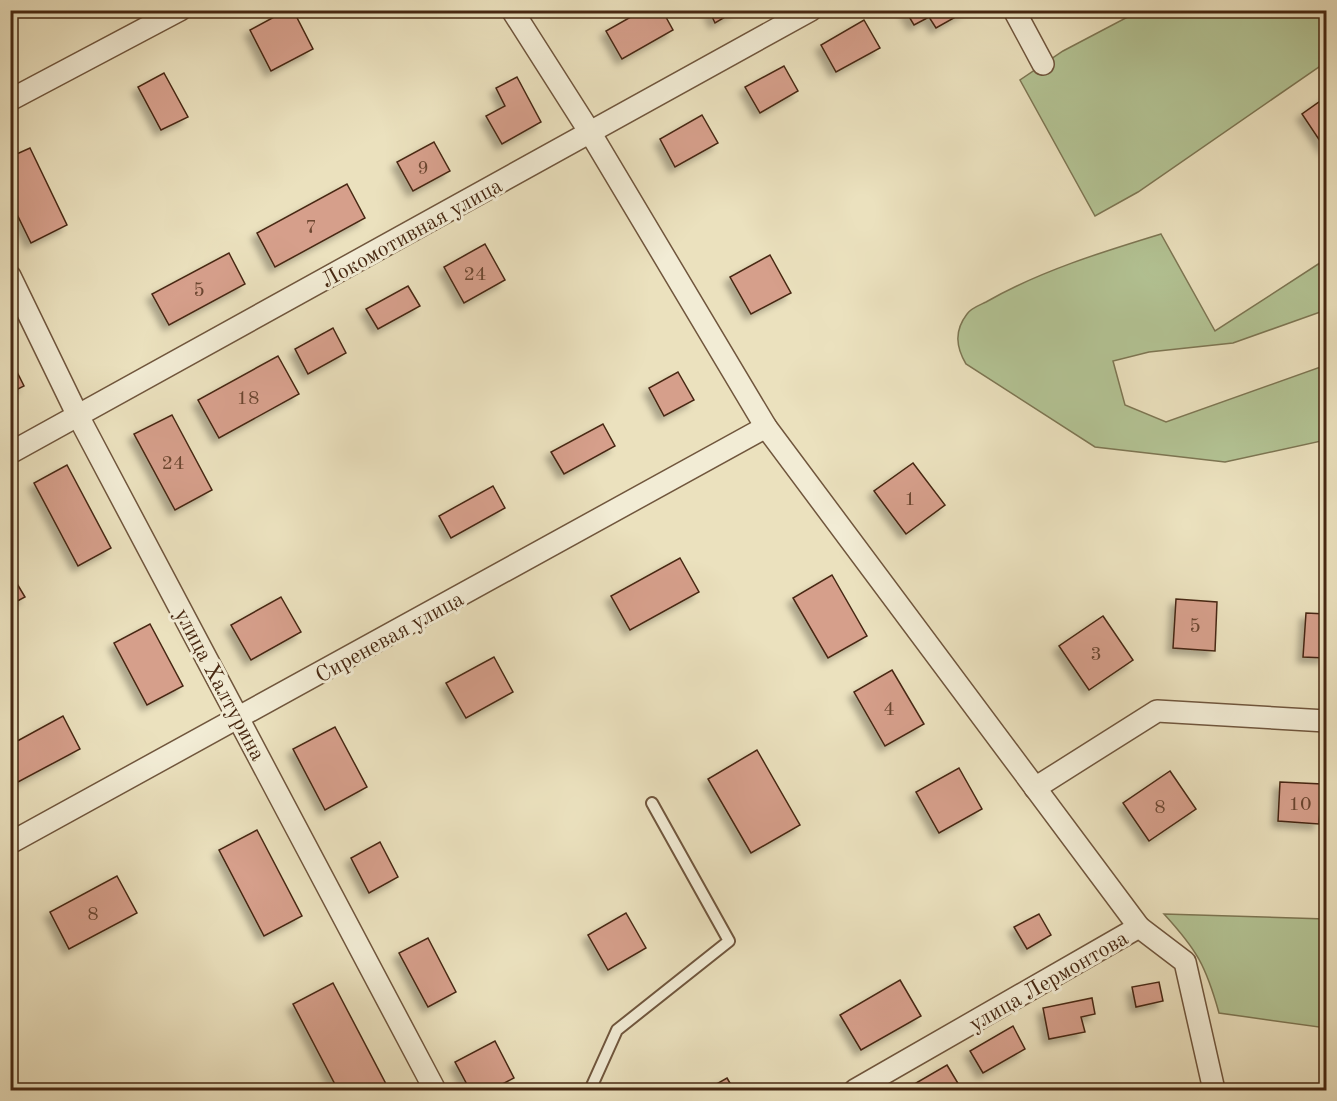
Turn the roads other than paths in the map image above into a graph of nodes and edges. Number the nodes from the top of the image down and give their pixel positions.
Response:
1 (180, 10) edge
2 (512, 10) edge
3 (811, 10) edge
4 (1014, 10) edge
5 (1043, 64) dead end
6 (10, 100) edge
7 (591, 134) junction
8 (10, 276) edge
9 (77, 414) junction
10 (766, 427) junction
11 (10, 453) edge
12 (240, 719) junction
13 (1326, 721) edge
14 (1035, 788) junction
15 (652, 803) dead end
16 (10, 843) edge
17 (1139, 927) junction
18 (435, 1090) edge
19 (590, 1090) edge
20 (855, 1090) edge
21 (1214, 1090) edge

1 - 6 street
2 - 7 street
3 - 7 street, Локомотивная улица
4 - 5 street
7 - 9 street, Локомотивная улица
7 - 10 street
8 - 9 street, улица Халтурина
9 - 11 street, Локомотивная улица
9 - 12 street, улица Халтурина
10 - 12 street, Сиреневая улица
10 - 14 street
12 - 16 street, Сиреневая улица
12 - 18 street, улица Халтурина
13 - 14 street
14 - 17 street
15 - 19 lane
17 - 20 street, улица Лермонтова
17 - 21 street, улица Лермонтова

